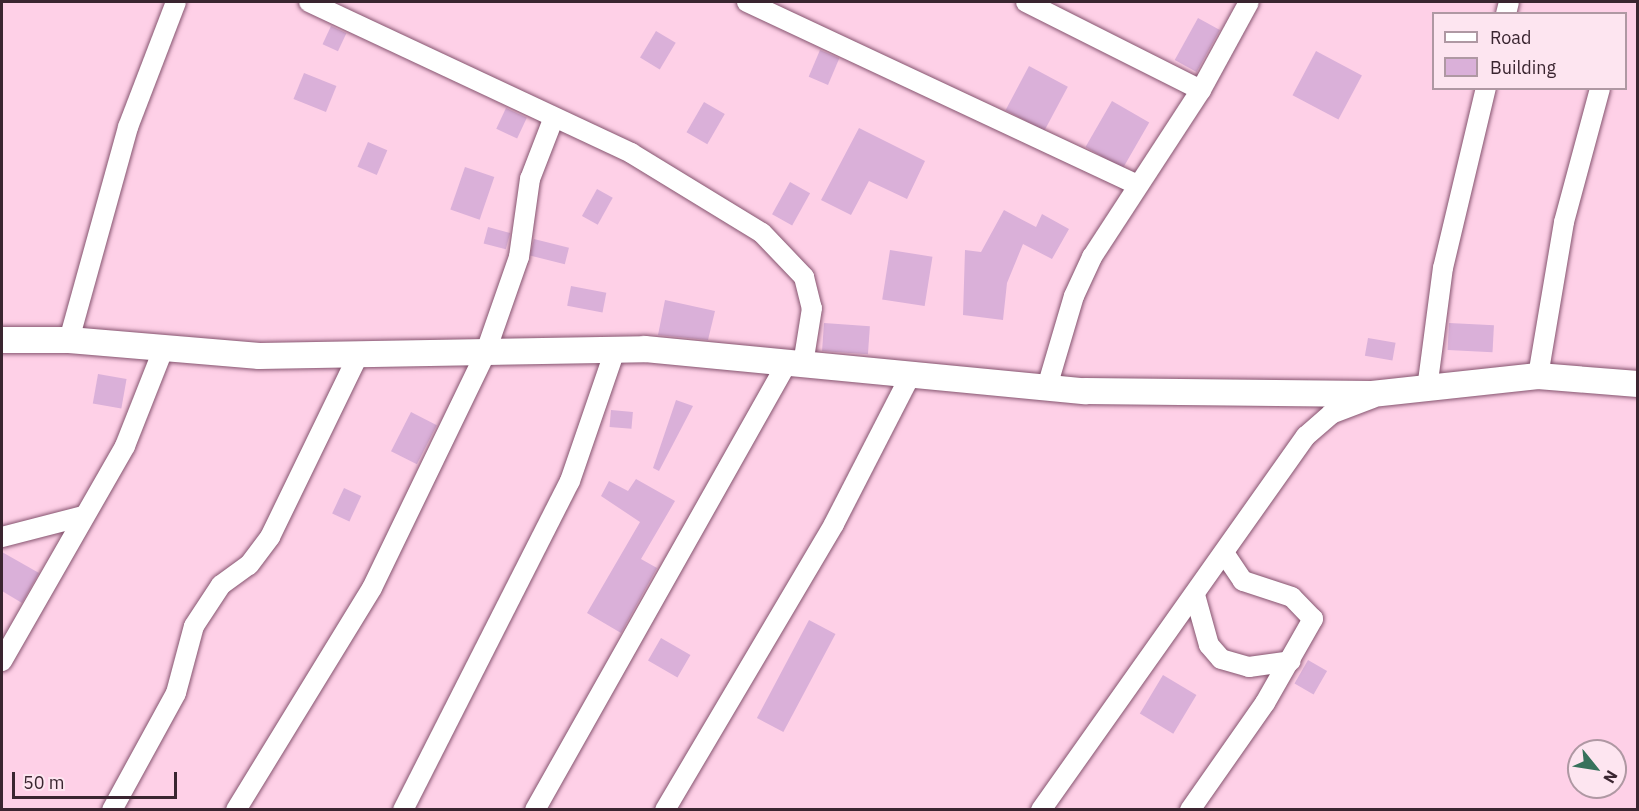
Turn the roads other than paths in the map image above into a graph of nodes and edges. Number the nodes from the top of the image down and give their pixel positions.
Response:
1 (176, 2) edge
2 (309, 2) edge
3 (747, 2) edge
4 (1026, 2) edge
5 (1249, 2) edge
6 (1201, 90) junction
7 (1486, 90) edge
8 (1600, 90) edge
9 (554, 117) junction
10 (1138, 185) junction
11 (69, 339) junction
12 (2, 340) edge
13 (163, 350) junction
14 (615, 350) junction
15 (358, 354) junction
16 (485, 354) junction
17 (795, 364) junction
18 (910, 376) junction
19 (1538, 376) junction
20 (1638, 384) edge
21 (1047, 387) junction
22 (1427, 389) junction
23 (1384, 393) junction
24 (83, 516) junction
25 (2, 537) edge
26 (1224, 553) junction
27 (1195, 595) junction
28 (2, 661) edge
29 (1291, 662) junction
30 (112, 810) edge
31 (236, 810) edge
32 (403, 810) edge
33 (535, 810) edge
34 (665, 810) edge
35 (1041, 810) edge
36 (1190, 810) edge

1 - 11 street
2 - 9 street
3 - 10 street
4 - 6 street
5 - 6 street
6 - 10 street
7 - 22 street
8 - 19 street
9 - 16 street
9 - 17 street
10 - 21 street
11 - 12 street
11 - 13 street
13 - 15 street
13 - 24 street
14 - 16 street
14 - 17 street
14 - 32 street
15 - 16 street
15 - 30 street
16 - 31 street
17 - 18 street
17 - 33 street
18 - 21 street
18 - 34 street
19 - 20 street
19 - 22 street
21 - 23 street
22 - 23 street
23 - 26 street
24 - 25 street
24 - 28 street
26 - 27 street
26 - 29 street
27 - 29 street
27 - 35 street
29 - 36 street

